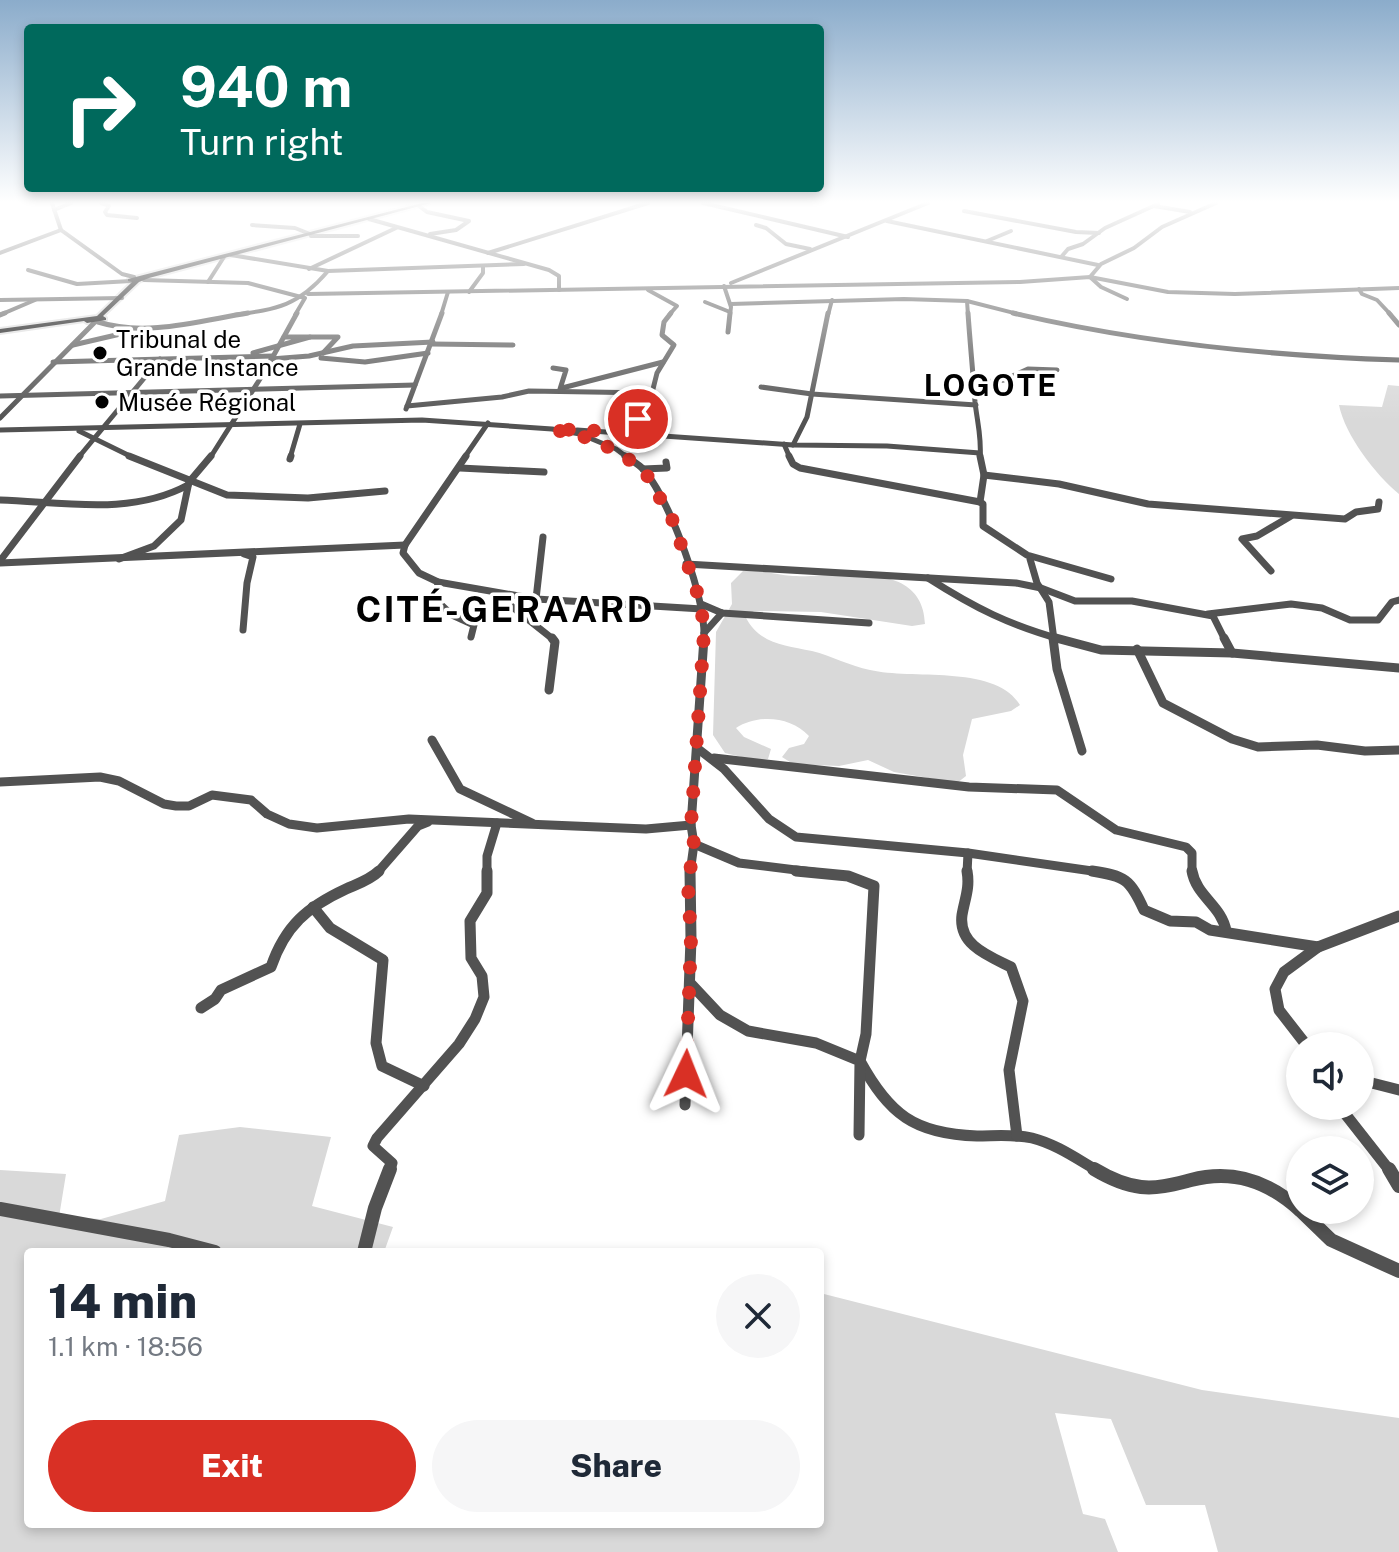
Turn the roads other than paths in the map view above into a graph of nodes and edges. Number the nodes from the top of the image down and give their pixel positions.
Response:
1 (47, 275) edge
2 (127, 275) edge
3 (153, 275) edge
4 (213, 275) edge
5 (324, 275) edge
6 (481, 275) edge
7 (558, 275) edge
8 (750, 275) edge
9 (1090, 277) junction
10 (139, 279) junction
11 (208, 282) junction
12 (724, 286) junction
13 (641, 288) junction
14 (1399, 288) edge
15 (1359, 289) junction
16 (559, 290) junction
17 (448, 292) junction
18 (469, 292) junction
19 (306, 296) junction
20 (122, 298) junction
21 (38, 299) junction
22 (1127, 299) dead end
23 (0, 300) edge
24 (832, 300) junction
25 (967, 301) junction
26 (705, 302) dead end
27 (731, 304) junction
28 (730, 312) junction
29 (0, 315) edge
30 (94, 320) junction
31 (1399, 325) edge
32 (140, 329) junction
33 (0, 331) edge
34 (728, 332) dead end
35 (284, 337) junction
36 (310, 337) junction
37 (280, 344) junction
38 (513, 345) dead end
39 (70, 346) junction
40 (431, 347) junction
41 (323, 353) junction
42 (242, 356) junction
43 (272, 358) junction
44 (160, 359) junction
45 (288, 359) junction
46 (1399, 360) edge
47 (53, 362) junction
48 (663, 362) junction
49 (553, 368) dead end
50 (1057, 370) dead end
51 (976, 383) junction
52 (415, 385) junction
53 (761, 387) dead end
54 (560, 389) junction
55 (253, 390) junction
56 (133, 393) junction
57 (652, 393) junction
58 (812, 394) junction
59 (0, 396) edge
60 (22, 396) junction
61 (976, 405) junction
62 (406, 409) junction
63 (0, 418) edge
64 (389, 420) junction
65 (422, 420) junction
66 (488, 423) junction
67 (300, 424) junction
68 (230, 426) junction
69 (71, 428) junction
70 (105, 428) junction
71 (552, 429) junction
72 (0, 430) edge
73 (628, 432) junction
74 (96, 438) junction
75 (784, 444) junction
76 (793, 445) junction
77 (980, 453) junction
78 (290, 459) dead end
79 (666, 462) dead end
80 (460, 468) junction
81 (643, 469) junction
82 (544, 472) dead end
83 (984, 475) junction
84 (189, 483) junction
85 (385, 491) dead end
86 (0, 500) edge
87 (44, 502) junction
88 (980, 502) junction
89 (1379, 502) dead end
90 (1291, 516) junction
91 (543, 537) dead end
92 (405, 545) junction
93 (239, 553) junction
94 (119, 559) junction
95 (1030, 559) junction
96 (0, 562) edge
97 (686, 564) junction
98 (1271, 571) dead end
99 (925, 576) junction
100 (1111, 579) dead end
101 (438, 582) junction
102 (1041, 588) junction
103 (494, 592) junction
104 (536, 599) junction
105 (1399, 600) edge
106 (701, 607) junction
107 (722, 613) junction
108 (1208, 614) junction
109 (869, 623) dead end
110 (243, 630) dead end
111 (704, 633) junction
112 (471, 637) dead end
113 (1053, 639) junction
114 (1137, 649) junction
115 (1232, 653) junction
116 (1399, 668) edge
117 (549, 690) dead end
118 (432, 740) dead end
119 (697, 748) junction
120 (1399, 750) edge
121 (1082, 751) dead end
122 (714, 758) junction
123 (0, 782) edge
124 (435, 820) junction
125 (497, 823) junction
126 (535, 824) junction
127 (691, 825) junction
128 (694, 844) junction
129 (968, 853) junction
130 (313, 907) junction
131 (1399, 916) edge
132 (1226, 931) junction
133 (1318, 947) junction
134 (690, 983) junction
135 (201, 1008) dead end
136 (1296, 1032) edge
137 (860, 1061) junction
138 (1374, 1084) edge
139 (424, 1086) junction
140 (1399, 1090) edge
141 (685, 1105) dead end
142 (1348, 1120) edge
143 (859, 1135) dead end
144 (1017, 1136) junction
145 (1399, 1186) edge
146 (1286, 1196) edge
147 (0, 1209) edge
148 (1314, 1224) edge
149 (200, 1248) edge
150 (365, 1248) edge
151 (1399, 1271) edge

1 - 10 street
2 - 10 street
3 - 10 main road
4 - 11 street
5 - 19 street
6 - 18 street
7 - 16 street
8 - 12 street
9 - 12 street
9 - 15 street
9 - 22 street
10 - 11 street
10 - 20 main road
11 - 19 street
12 - 13 street
12 - 27 street
13 - 16 street
13 - 48 street
14 - 15 street
15 - 31 street
16 - 18 street
17 - 18 street
17 - 19 street
17 - 40 street
19 - 32 street
19 - 35 street
20 - 21 street
20 - 30 main road
21 - 23 street
21 - 29 street
24 - 25 street
24 - 27 street
24 - 58 street
25 - 46 street
25 - 51 street
26 - 28 street
27 - 28 street
28 - 34 street
30 - 32 street
30 - 33 main road
30 - 39 street
32 - 39 street
35 - 36 street
35 - 37 street
36 - 37 street
36 - 41 street
37 - 42 street
37 - 43 street
38 - 40 street
39 - 47 street
40 - 41 street
40 - 45 street
40 - 52 street
41 - 45 street
42 - 43 street
42 - 44 street
43 - 45 street
43 - 55 street
44 - 47 street
44 - 56 street
47 - 60 street
48 - 54 street
48 - 57 street
49 - 54 street
50 - 51 street
51 - 61 street
52 - 55 street
52 - 62 street
53 - 58 street
54 - 57 street
54 - 62 street
55 - 56 street
55 - 68 street
56 - 60 street
56 - 70 street
57 - 73 street
58 - 61 street
58 - 76 street
59 - 60 street
60 - 63 street
61 - 77 street
62 - 64 street
62 - 65 street
64 - 65 street
64 - 67 street
65 - 66 street
66 - 71 street
66 - 80 street
67 - 68 street
67 - 78 street
68 - 70 street
68 - 84 street
69 - 70 street
69 - 72 street
69 - 74 street
70 - 74 street
71 - 73 street
71 - 81 street
73 - 75 street
74 - 84 street
74 - 87 street
75 - 76 street
75 - 88 street
76 - 77 street
77 - 83 street
79 - 81 street
80 - 82 street
80 - 92 street
81 - 97 street
83 - 88 street
83 - 90 street
84 - 85 street
84 - 87 street
84 - 94 street
86 - 87 street
87 - 96 street
88 - 95 street
89 - 90 street
90 - 98 street
91 - 104 street
92 - 93 street
92 - 101 street
93 - 94 street
93 - 110 street
94 - 96 street
95 - 100 street
95 - 102 street
97 - 99 street
97 - 106 street
99 - 102 street
99 - 113 street
101 - 103 street
101 - 112 street
102 - 108 street
102 - 113 street
103 - 104 street
103 - 117 street
104 - 106 street
105 - 108 street
106 - 107 street
106 - 111 street
107 - 109 street
107 - 111 street
108 - 115 street
111 - 119 street
113 - 114 street
113 - 121 street
114 - 115 street
114 - 120 street
115 - 116 street
118 - 126 street
119 - 122 street
119 - 127 street
122 - 129 street
122 - 132 street
123 - 124 street
124 - 125 street
124 - 130 street
125 - 126 street
125 - 139 street
126 - 127 street
127 - 128 street
128 - 134 street
128 - 137 street
129 - 132 street
129 - 144 street
130 - 135 street
130 - 139 street
131 - 133 street
132 - 133 street
133 - 136 street
134 - 137 street
134 - 141 street
137 - 143 street
137 - 144 street
138 - 140 street
139 - 150 street
142 - 145 street
144 - 146 street
147 - 149 street
148 - 151 street

